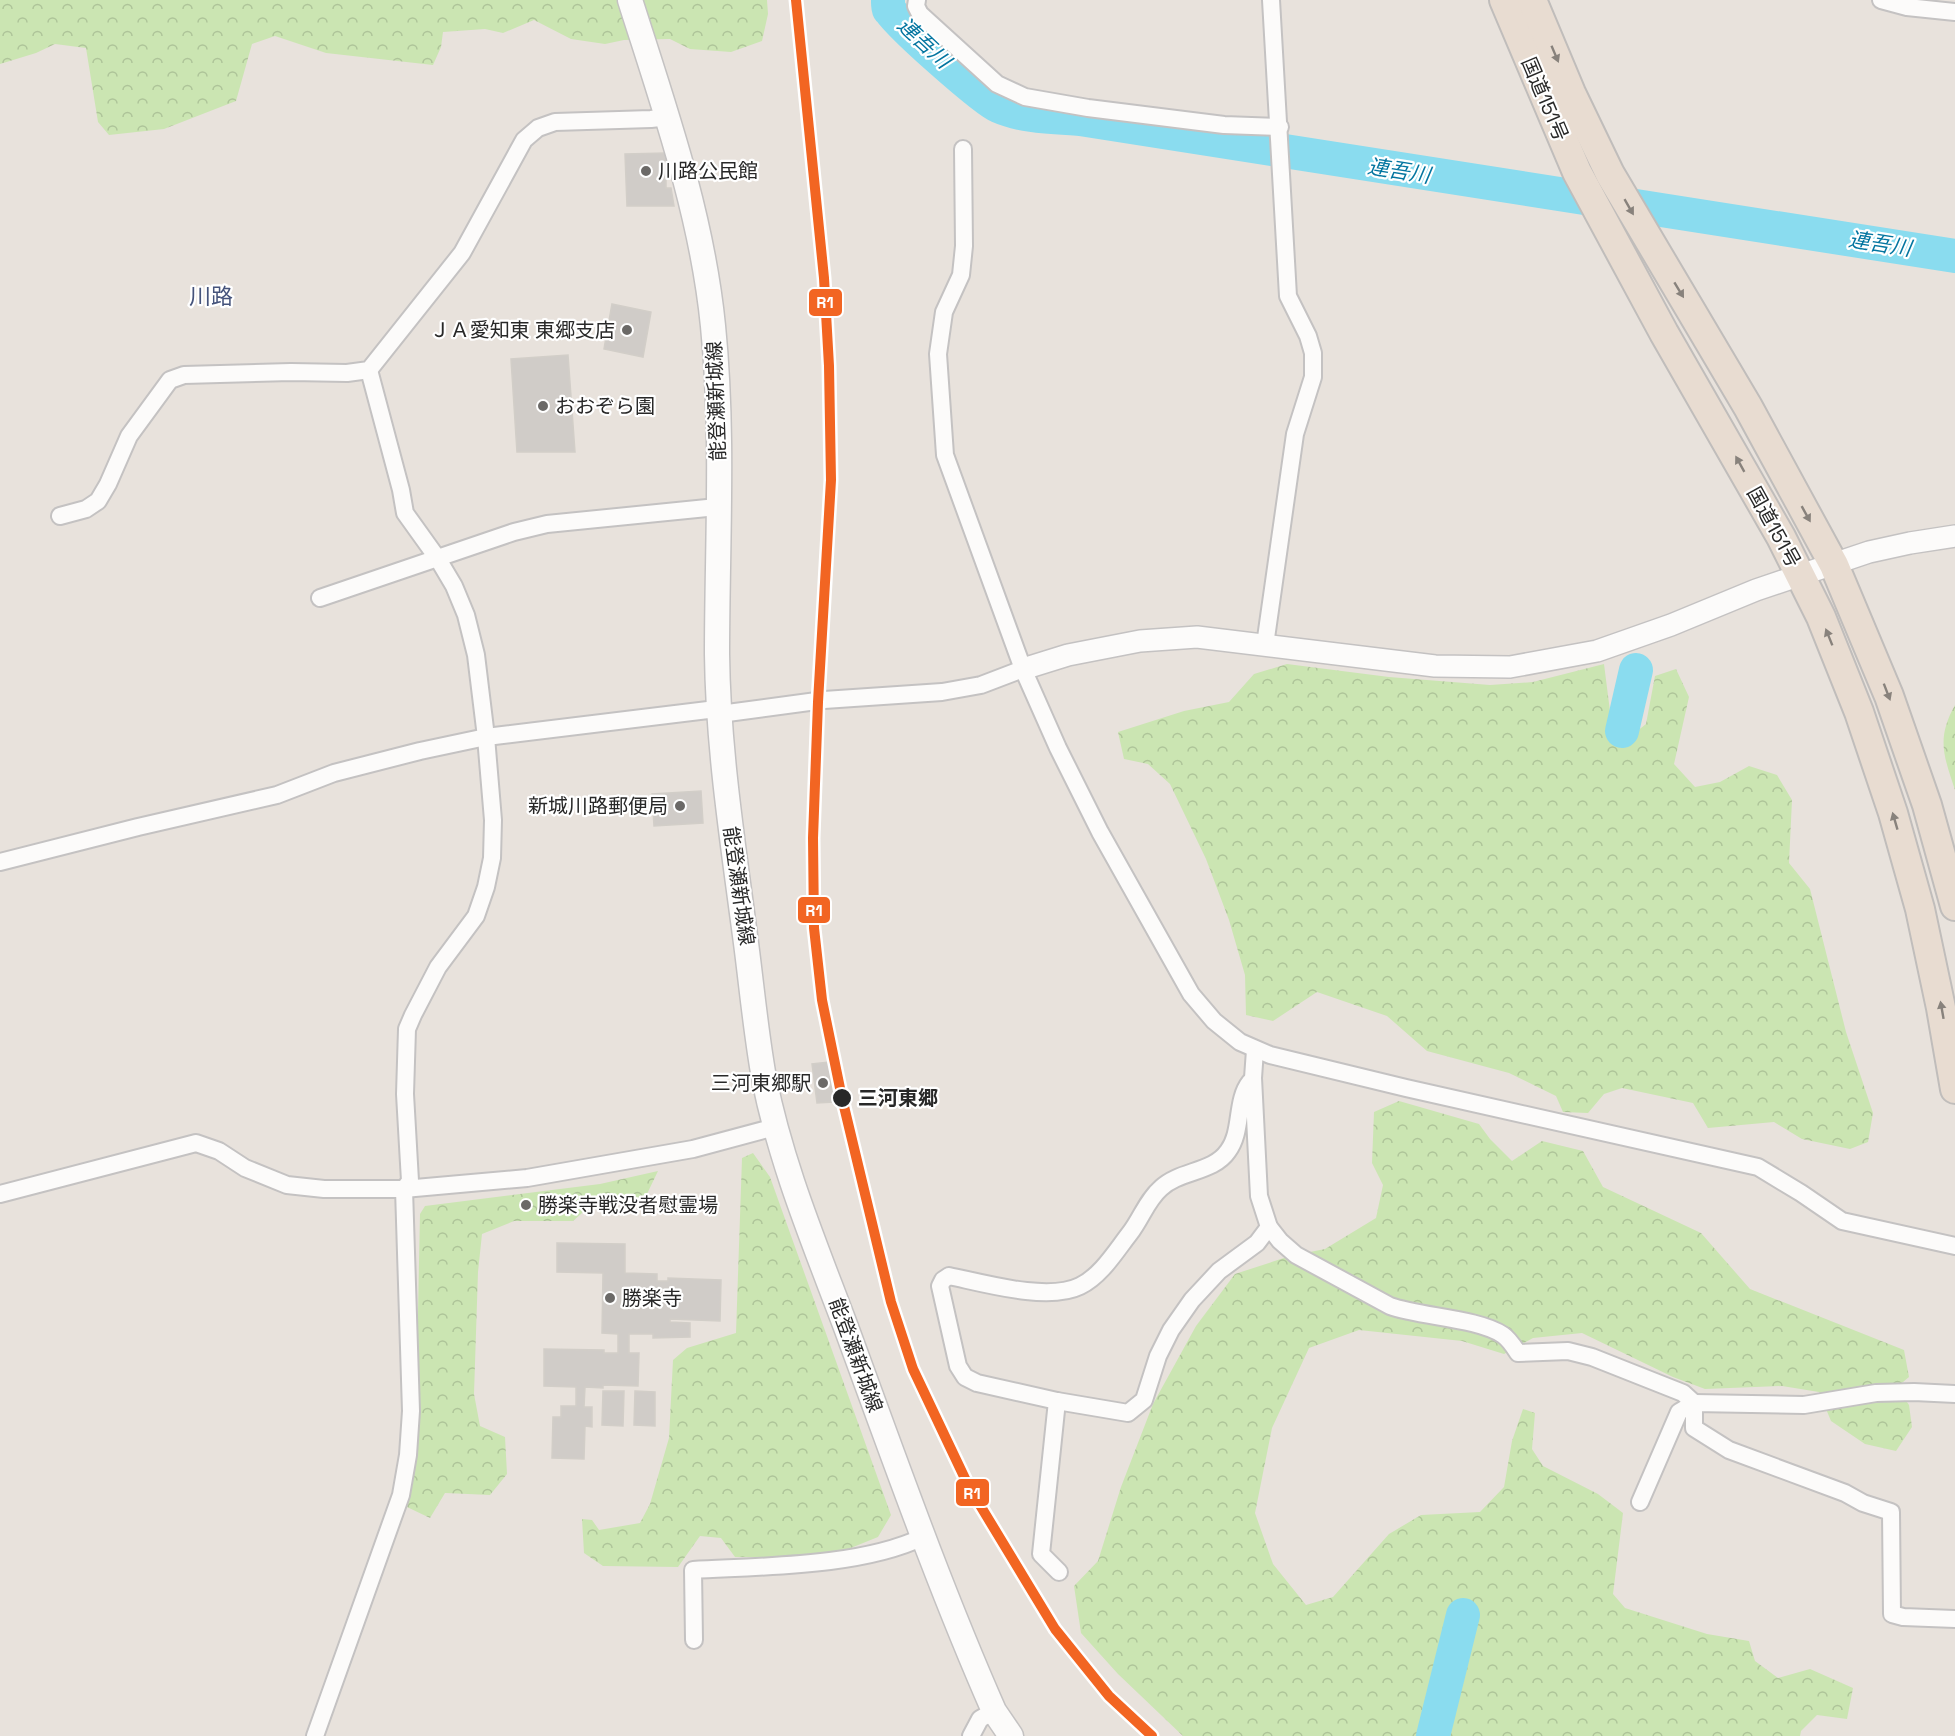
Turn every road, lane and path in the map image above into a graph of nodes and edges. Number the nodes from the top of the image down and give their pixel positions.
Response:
1 (630, 0) edge
2 (917, 0) edge
3 (1271, 0) edge
4 (1504, 0) edge
5 (1532, 0) edge
6 (1881, 0) edge
7 (1955, 12) edge
8 (668, 117) junction
9 (1280, 131) junction
10 (963, 149) dead end
11 (369, 370) junction
12 (719, 508) junction
13 (60, 516) dead end
14 (1955, 536) edge
15 (438, 559) junction
16 (1834, 565) junction
17 (1801, 576) junction
18 (320, 598) dead end
19 (1265, 645) junction
20 (1023, 669) junction
21 (720, 714) junction
22 (486, 737) junction
23 (0, 861) edge
24 (1955, 906) edge
25 (1255, 1050) junction
26 (1252, 1078) junction
27 (1955, 1089) edge
28 (775, 1127) junction
29 (404, 1189) junction
30 (0, 1194) edge
31 (1269, 1227) junction
32 (1955, 1246) edge
33 (1955, 1394) edge
34 (1057, 1401) junction
35 (1694, 1403) junction
36 (1640, 1502) dead end
37 (923, 1537) junction
38 (1059, 1572) dead end
39 (1955, 1619) edge
40 (694, 1640) dead end
41 (994, 1711) junction
42 (315, 1736) edge
43 (971, 1736) edge
44 (1011, 1736) edge

1 - 8 main road, 能登瀬新城線
2 - 9 street
3 - 9 street
17 -> 4 highway, 国道151号
5 -> 16 highway, 国道151号
6 - 7 street
8 - 11 street
8 - 12 main road, 能登瀬新城線
9 - 19 street
10 - 20 street
11 - 13 street
11 - 15 street
12 - 15 street
12 - 21 main road, 能登瀬新城線
14 - 16 street
15 - 18 street
15 - 22 street
16 - 17 street
16 -> 24 highway, 国道151号
17 - 19 street
27 -> 17 highway, 国道151号
19 - 20 street
20 - 21 street
20 - 25 street
21 - 22 street
21 - 28 main road, 能登瀬新城線
22 - 23 street
22 - 29 street
25 - 26 street
25 - 32 street
26 - 31 street
26 - 34 street
28 - 29 street
28 - 37 main road, 能登瀬新城線
29 - 30 street
29 - 42 street
31 - 34 street
31 - 35 street
33 - 35 street
34 - 38 street
35 - 36 street
35 - 39 street
37 - 40 street
37 - 41 main road, 能登瀬新城線
41 - 43 street
41 - 44 main road, 能登瀬新城線

